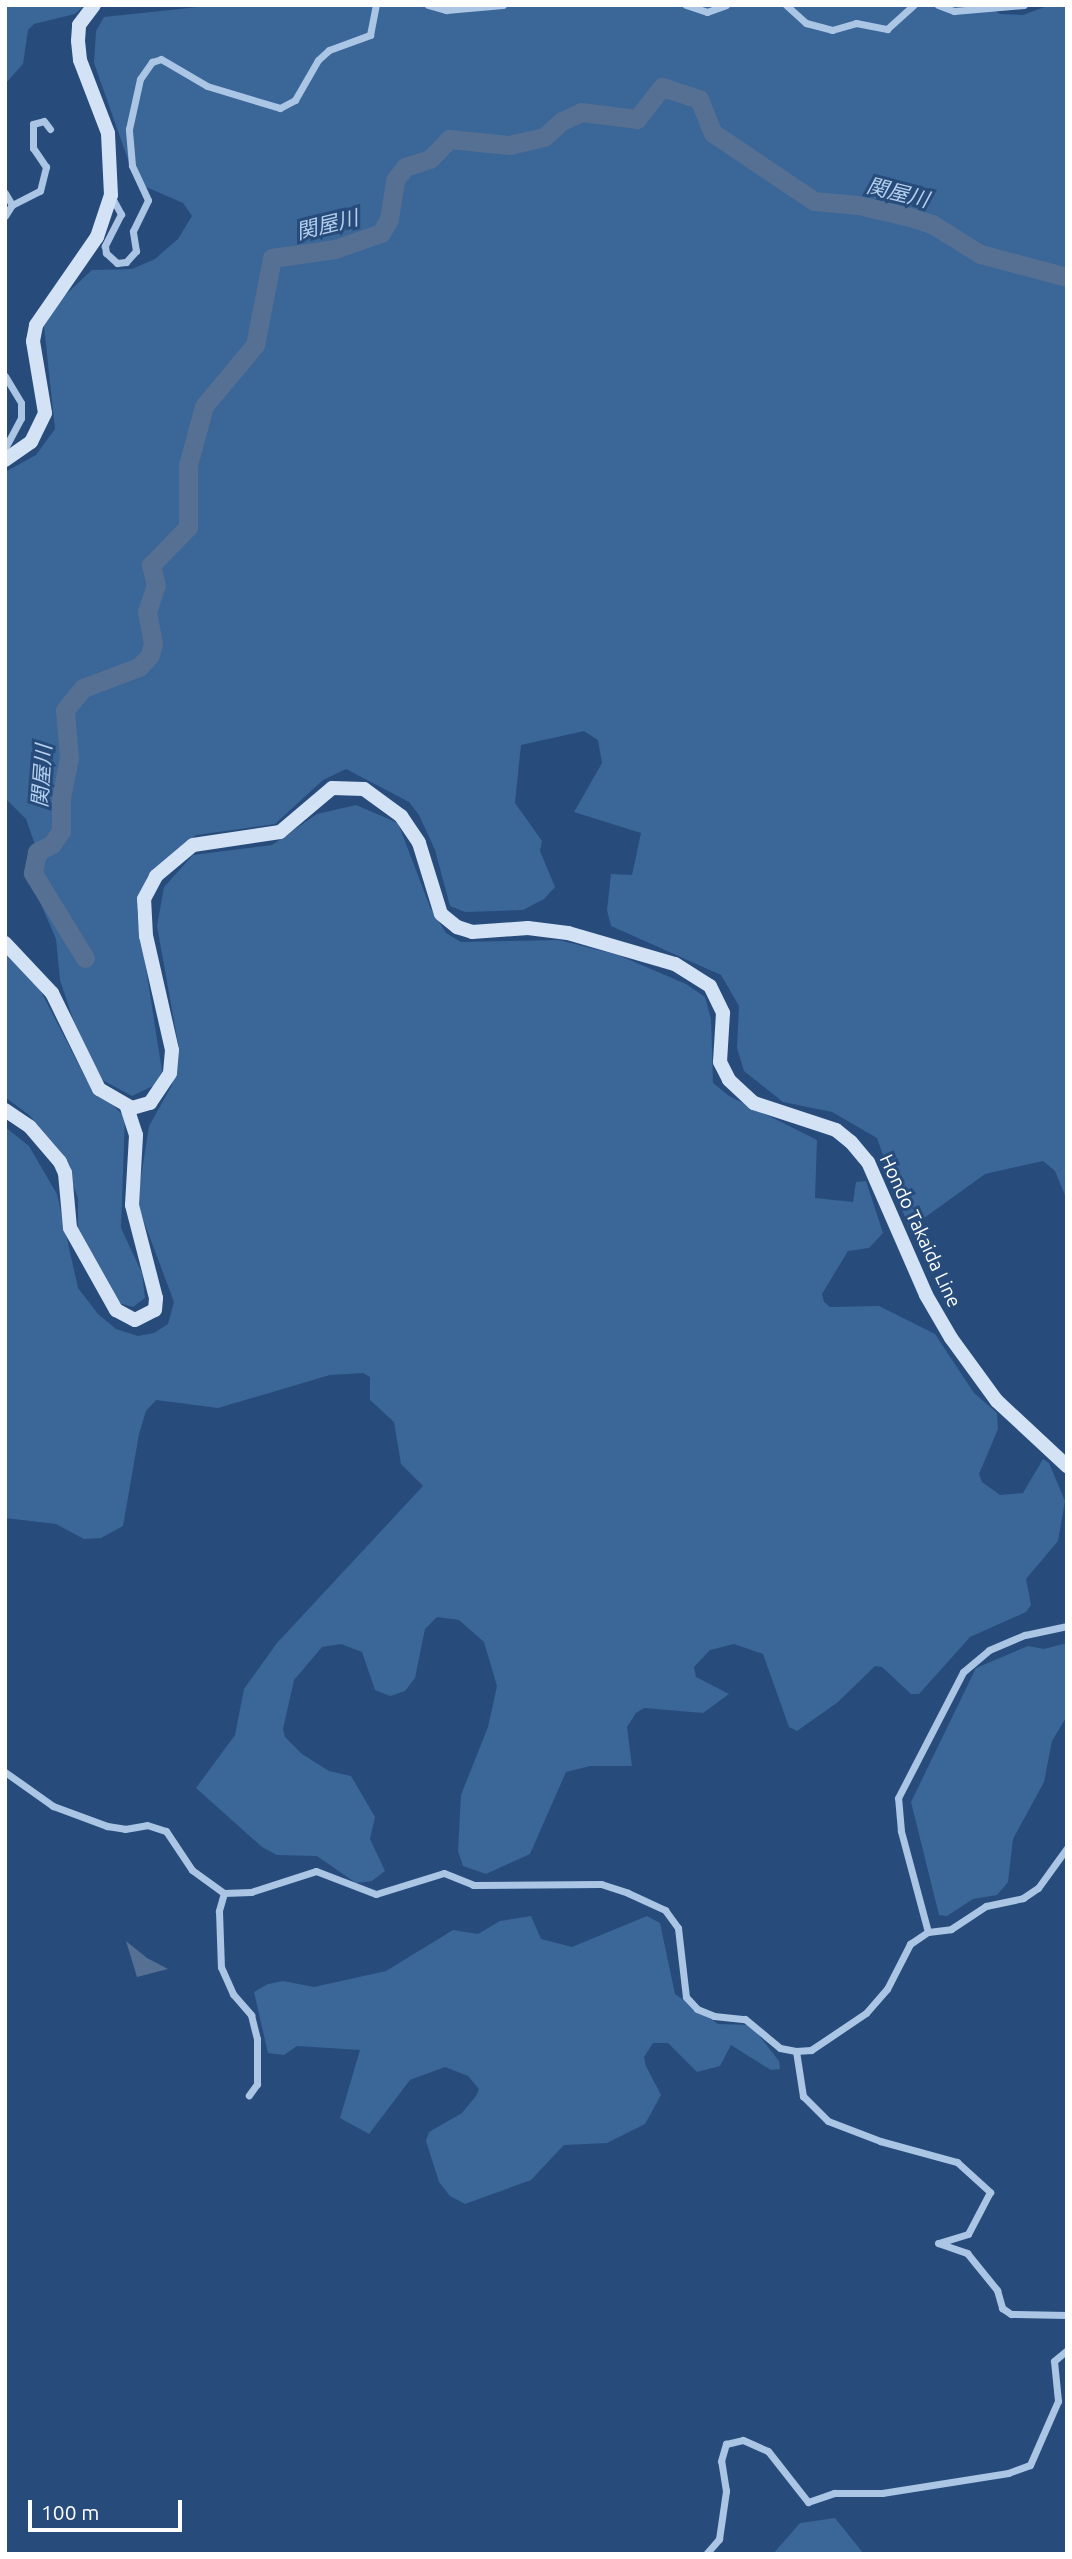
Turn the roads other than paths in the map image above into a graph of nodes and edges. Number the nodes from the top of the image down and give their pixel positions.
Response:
1 (94, 5) edge
2 (376, 5) edge
3 (428, 5) edge
4 (503, 5) edge
5 (686, 5) edge
6 (726, 5) edge
7 (786, 5) edge
8 (914, 5) edge
9 (938, 5) edge
10 (1024, 5) edge
11 (50, 129) dead end
12 (5, 193) edge
13 (111, 195) junction
14 (12, 205) junction
15 (5, 216) edge
16 (5, 376) edge
17 (5, 448) edge
18 (5, 460) edge
19 (5, 943) edge
20 (127, 1107) junction
21 (5, 1110) edge
22 (1067, 1465) edge
23 (1067, 1626) edge
24 (5, 1772) edge
25 (1067, 1848) edge
26 (224, 1893) junction
27 (928, 1932) junction
28 (796, 2051) junction
29 (249, 2095) dead end
30 (1067, 2315) edge
31 (1067, 2350) edge
32 (706, 2554) edge

1 - 13 main road
2 - 13 street
3 - 4 street
5 - 6 street
7 - 8 street
9 - 10 street
11 - 14 street
12 - 14 street
13 - 18 main road
14 - 15 street
16 - 17 street
19 - 20 main road
20 - 21 main road
20 - 22 main road, Hondo Takaida Line
23 - 27 street
24 - 26 street
25 - 27 street
26 - 28 street
26 - 29 street
27 - 28 street
28 - 30 street
31 - 32 street

